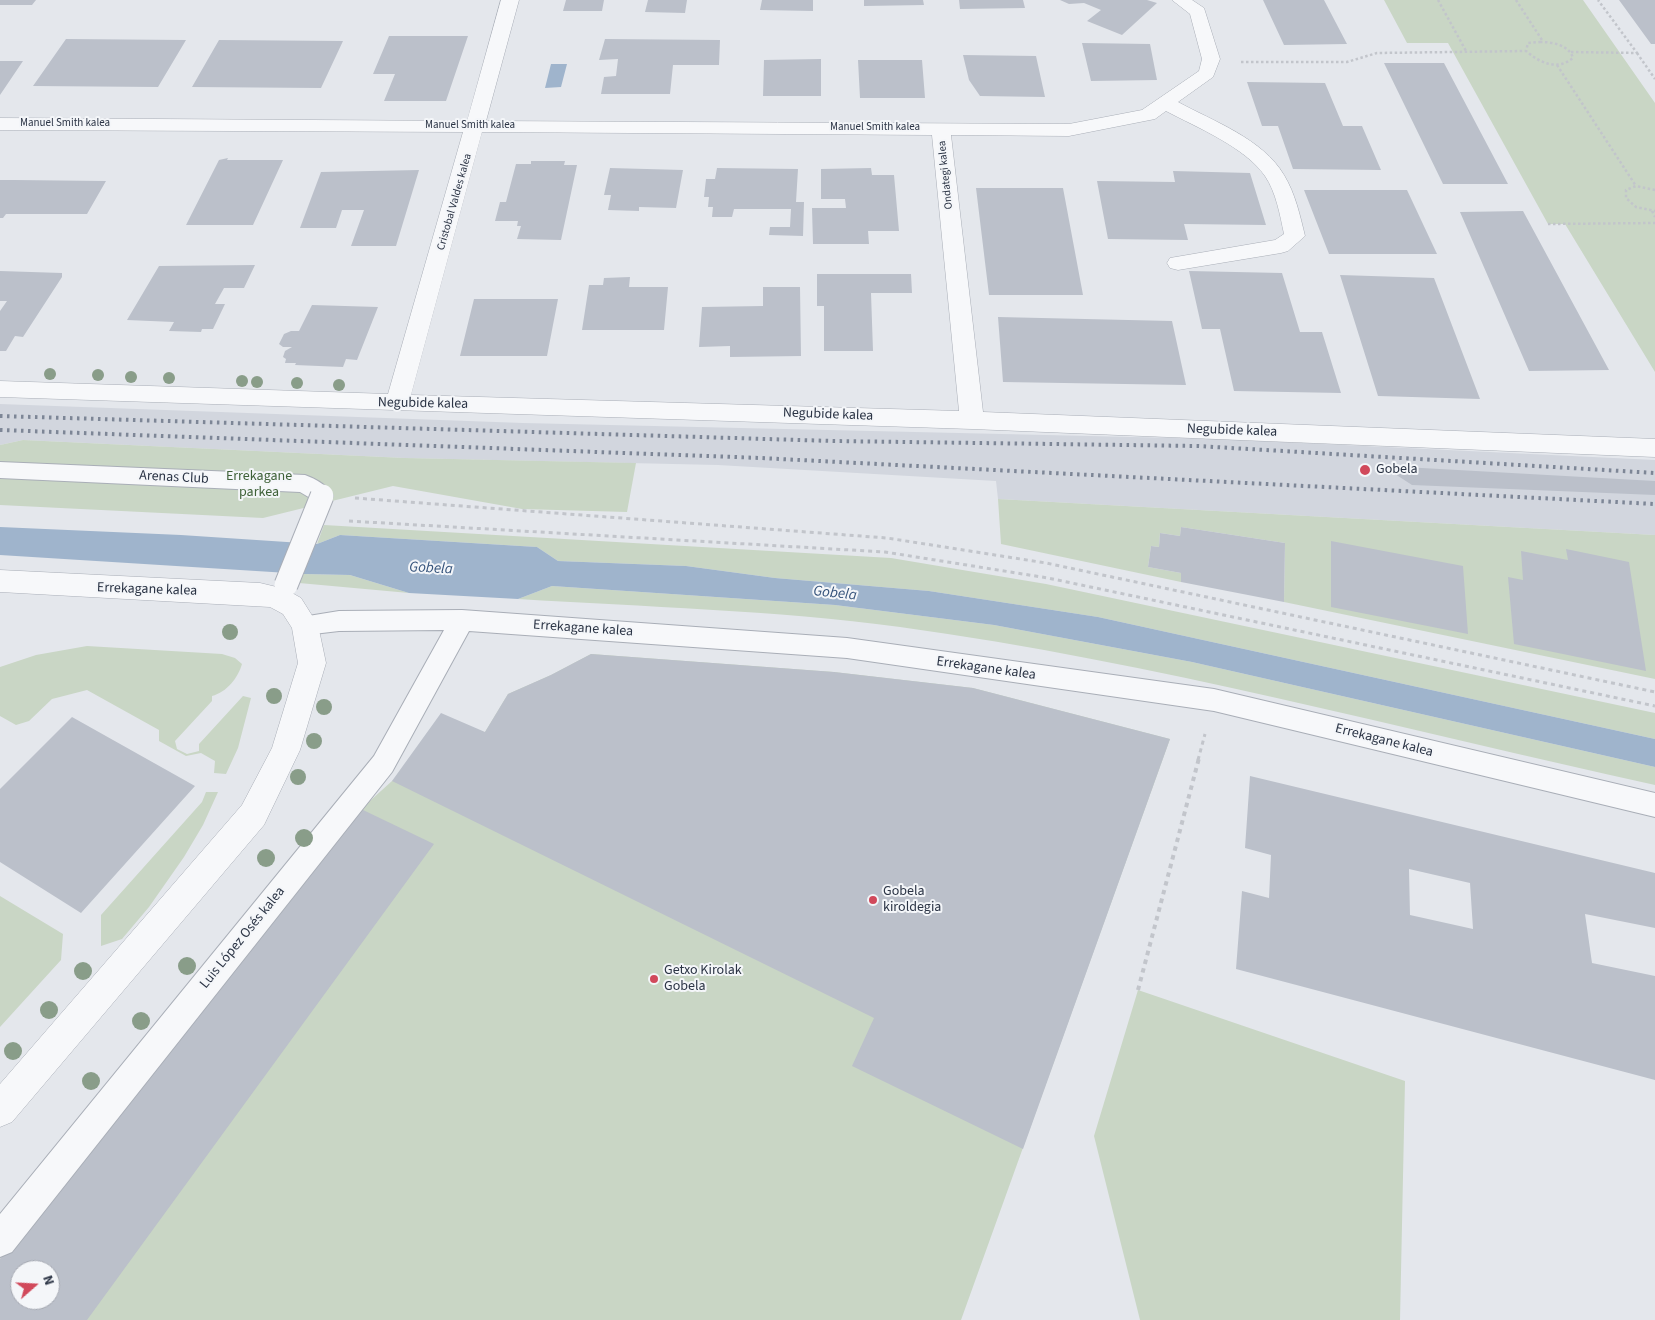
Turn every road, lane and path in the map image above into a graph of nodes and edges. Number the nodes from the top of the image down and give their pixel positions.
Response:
1 (510, 0) edge
2 (1181, 0) edge
3 (1438, 0) edge
4 (1516, 0) edge
5 (1598, 0) edge
6 (1542, 40) junction
7 (1467, 51) junction
8 (1526, 51) junction
9 (1571, 52) junction
10 (1637, 53) junction
11 (1211, 62) junction
12 (1556, 66) junction
13 (1655, 78) edge
14 (1165, 103) junction
15 (0, 124) edge
16 (476, 126) junction
17 (941, 129) junction
18 (1636, 186) junction
19 (1655, 190) edge
20 (1653, 211) edge
21 (1655, 217) edge
22 (1655, 222) edge
23 (1548, 224) dead end
24 (1178, 263) dead end
25 (0, 389) edge
26 (397, 403) junction
27 (972, 420) junction
28 (1655, 448) edge
29 (0, 470) edge
30 (322, 496) junction
31 (346, 521) dead end
32 (0, 582) edge
33 (50, 585) junction
34 (0, 602) edge
35 (290, 603) junction
36 (462, 620) junction
37 (1655, 692) edge
38 (1214, 700) junction
39 (1655, 706) edge
40 (1655, 805) edge
41 (1138, 990) dead end
42 (0, 1110) edge
43 (0, 1240) edge

1 - 16 street, Cristobal Valdes kalea
2 - 11 street
3 - 7 path
4 - 6 path
5 - 10 path
6 - 8 path
6 - 9 path
7 - 8 path
7 - 11 path
8 - 12 path
9 - 10 path
9 - 12 path
10 - 13 path
11 - 14 street, Ondategi kalea
12 - 18 path
14 - 17 street, Ondategi kalea
14 - 24 street
15 - 16 street, Manuel Smith kalea
16 - 17 street, Manuel Smith kalea
16 - 26 street, Cristobal Valdes kalea
17 - 27 street, Ondategi kalea
18 - 19 path
18 - 20 path
20 - 21 path
22 - 23 path
25 - 26 street, Negubide kalea
26 - 27 street, Negubide kalea
27 - 28 street, Negubide kalea
29 - 30 street, Arenas Club
30 - 35 street, bridge
30 - 37 path
31 - 39 path
32 - 33 street, Errekagane kalea
33 - 34 street
33 - 35 street, Errekagane kalea
35 - 36 street, Errekagane kalea
35 - 42 street
36 - 38 street, Errekagane kalea
36 - 43 street, Luis López Osés kalea
38 - 40 street, Errekagane kalea
38 - 41 path

